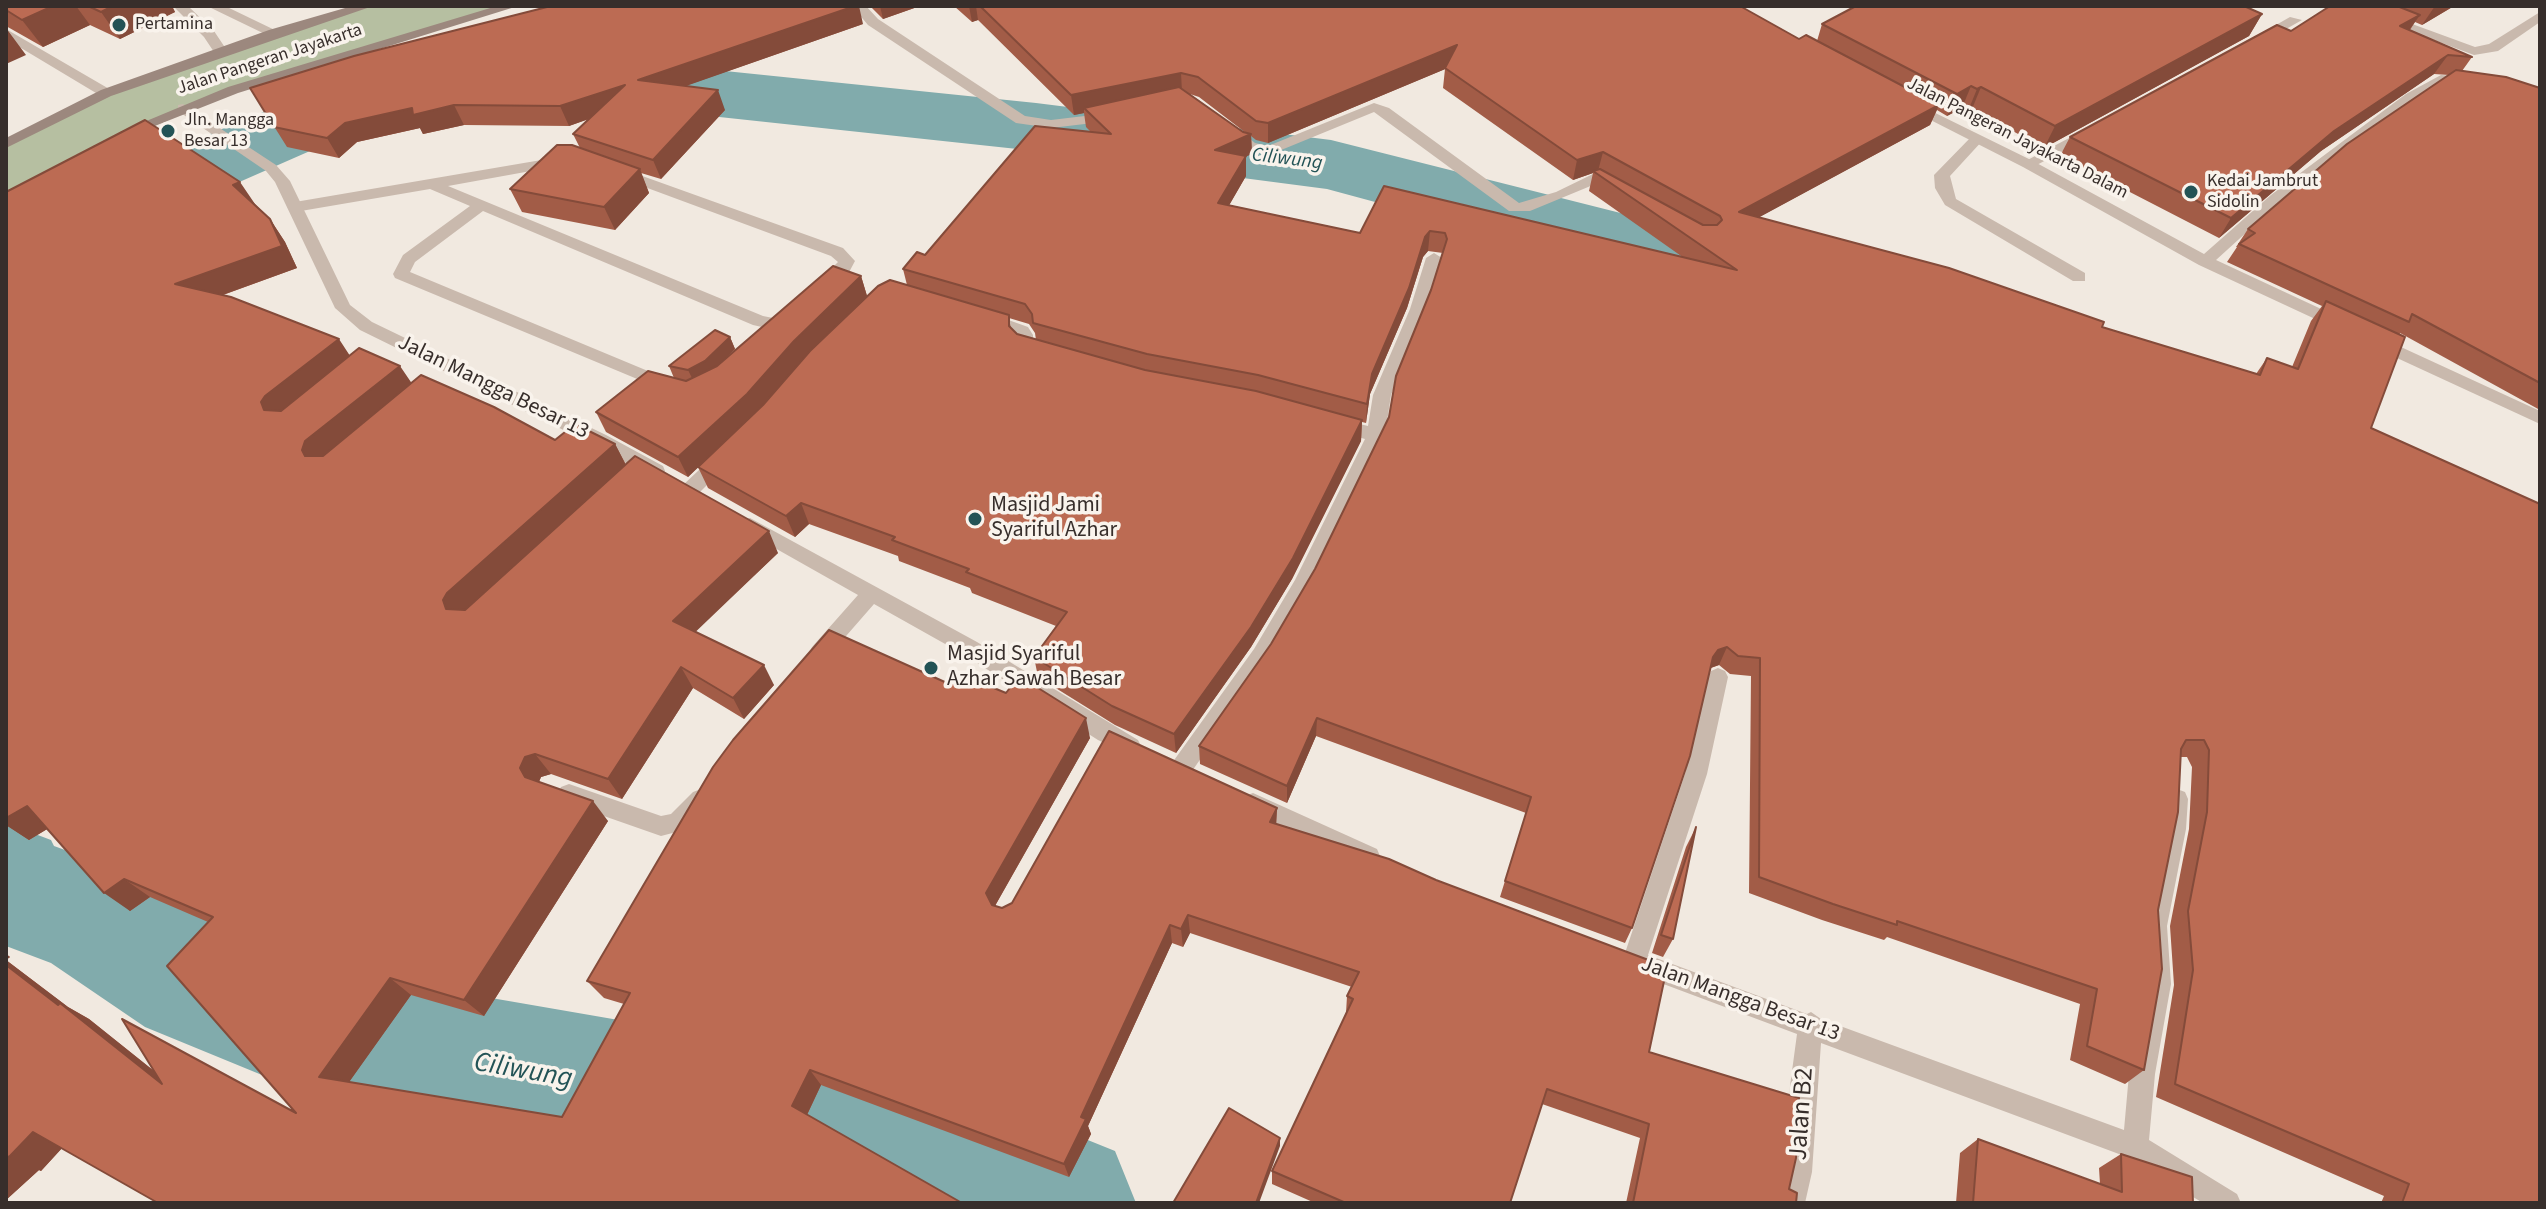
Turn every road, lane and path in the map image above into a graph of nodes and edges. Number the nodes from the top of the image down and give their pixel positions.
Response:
1 (180, 6) edge
2 (214, 6) edge
3 (366, 6) edge
4 (511, 6) edge
5 (859, 6) edge
6 (2350, 6) edge
7 (2540, 16) edge
8 (2295, 20) dead end
9 (6, 33) edge
10 (274, 33) junction
11 (2253, 42) edge
12 (221, 52) junction
13 (2485, 85) edge
14 (106, 93) junction
15 (1899, 100) edge
16 (183, 108) junction
17 (1128, 112) edge
18 (1221, 123) edge
19 (2099, 126) edge
20 (117, 136) edge
21 (1977, 139) junction
22 (6, 144) edge
23 (576, 160) edge
24 (2028, 164) junction
25 (599, 166) edge
26 (436, 186) junction
27 (1630, 196) edge
28 (481, 205) junction
29 (295, 207) junction
30 (1434, 258) edge
31 (2205, 261) junction
32 (2079, 277) dead end
33 (968, 313) edge
34 (396, 341) junction
35 (378, 355) edge
36 (1058, 358) edge
37 (685, 390) edge
38 (2540, 418) edge
39 (1317, 419) edge
40 (1376, 435) junction
41 (732, 449) edge
42 (689, 491) junction
43 (872, 593) junction
44 (806, 667) edge
45 (1718, 677) edge
46 (1106, 734) junction
47 (1095, 760) edge
48 (717, 776) edge
49 (2177, 783) edge
50 (550, 787) edge
51 (1238, 797) edge
52 (1383, 863) edge
53 (1811, 1024) junction
54 (2135, 1147) junction
55 (2196, 1193) edge
56 (1792, 1203) edge
57 (2228, 1203) edge

1 - 12 street
2 - 10 street
3 - 10 main road, Jalan Pangeran Jayakarta
4 - 16 main road, Jalan Pangeran Jayakarta
5 - 17 street
6 - 7 street
8 - 11 street
9 - 14 street
10 - 12 main road, Jalan Pangeran Jayakarta
12 - 14 main road, Jalan Pangeran Jayakarta
13 - 31 street
14 - 22 main road, Jalan Pangeran Jayakarta
15 - 21 street, Jalan Pangeran Jayakarta Dalam
16 - 20 main road, Jalan Pangeran Jayakarta
16 - 29 street, Jalan Mangga Besar 13
18 - 27 street
19 - 24 street
21 - 24 street, Jalan Pangeran Jayakarta Dalam
21 - 32 street
23 - 26 street
24 - 31 street, Jalan Pangeran Jayakarta Dalam
25 - 28 street
26 - 28 street
26 - 29 street
28 - 37 street
29 - 34 street, Jalan Mangga Besar 13
30 - 40 street
31 - 38 street, Jalan Pangeran Jayakarta Dalam
33 - 36 street
34 - 35 street
34 - 42 street, Jalan Mangga Besar 13
39 - 40 street
40 - 46 street, Jalan Mangga Besar 13
41 - 42 street
42 - 43 street, Jalan Mangga Besar 13
43 - 44 street
43 - 46 street, Jalan Mangga Besar 13
45 - 53 street, Jalan Mangga Besar 13
46 - 47 street
48 - 50 street
49 - 54 street
51 - 52 street
53 - 54 street, Jalan Mangga Besar 13
53 - 56 street, Jalan B2
54 - 55 street, Jalan Mangga Besar 13
55 - 57 street, Jalan Mangga Besar 13

